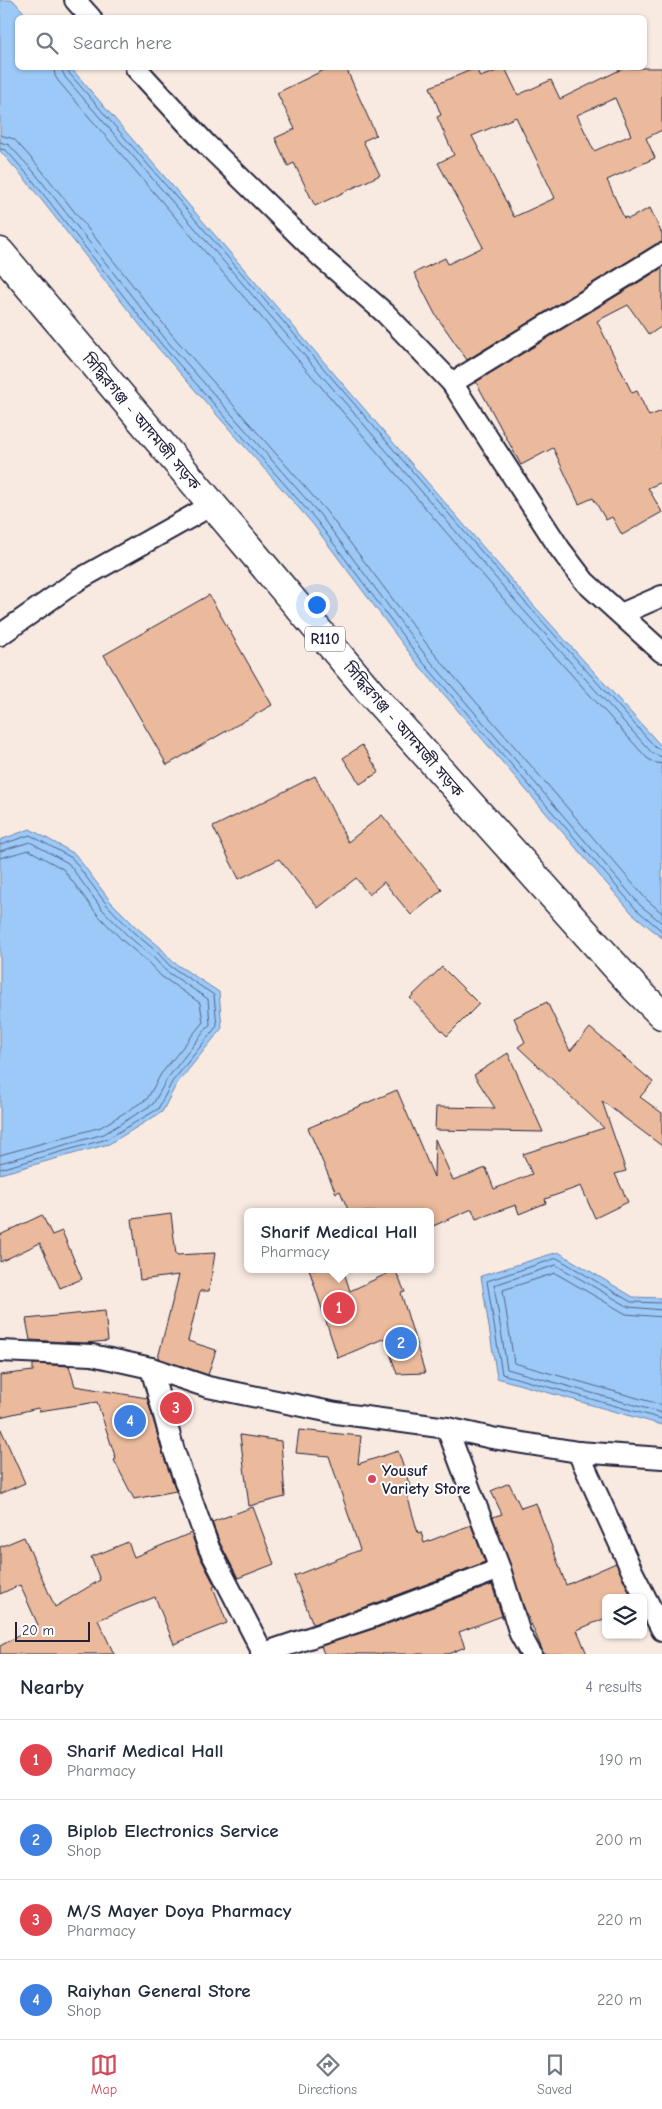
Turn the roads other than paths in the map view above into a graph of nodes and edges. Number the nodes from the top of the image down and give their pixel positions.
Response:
1 (76, 0) edge
2 (88, 15) edge
3 (138, 70) edge
4 (0, 252) edge
5 (662, 254) edge
6 (452, 383) junction
7 (212, 505) junction
8 (662, 596) edge
9 (621, 614) junction
10 (0, 635) edge
11 (662, 652) edge
12 (662, 1015) edge
13 (0, 1351) edge
14 (151, 1368) junction
15 (447, 1428) junction
16 (578, 1452) junction
17 (662, 1458) edge
18 (500, 1570) junction
19 (662, 1630) edge
20 (262, 1653) edge
21 (531, 1654) edge

1 - 2 street
3 - 6 street
4 - 7 main road, সিদ্ধিরগঞ্জ - আদমজী সড়ক / R110
5 - 6 street
6 - 9 street
7 - 10 street
7 - 12 main road, সিদ্ধিরগঞ্জ - আদমজী সড়ক / R110
8 - 9 street
9 - 11 street
13 - 14 street
14 - 15 street
14 - 20 street
15 - 16 street
15 - 18 street
16 - 17 street
16 - 19 street
18 - 20 street
18 - 21 street

